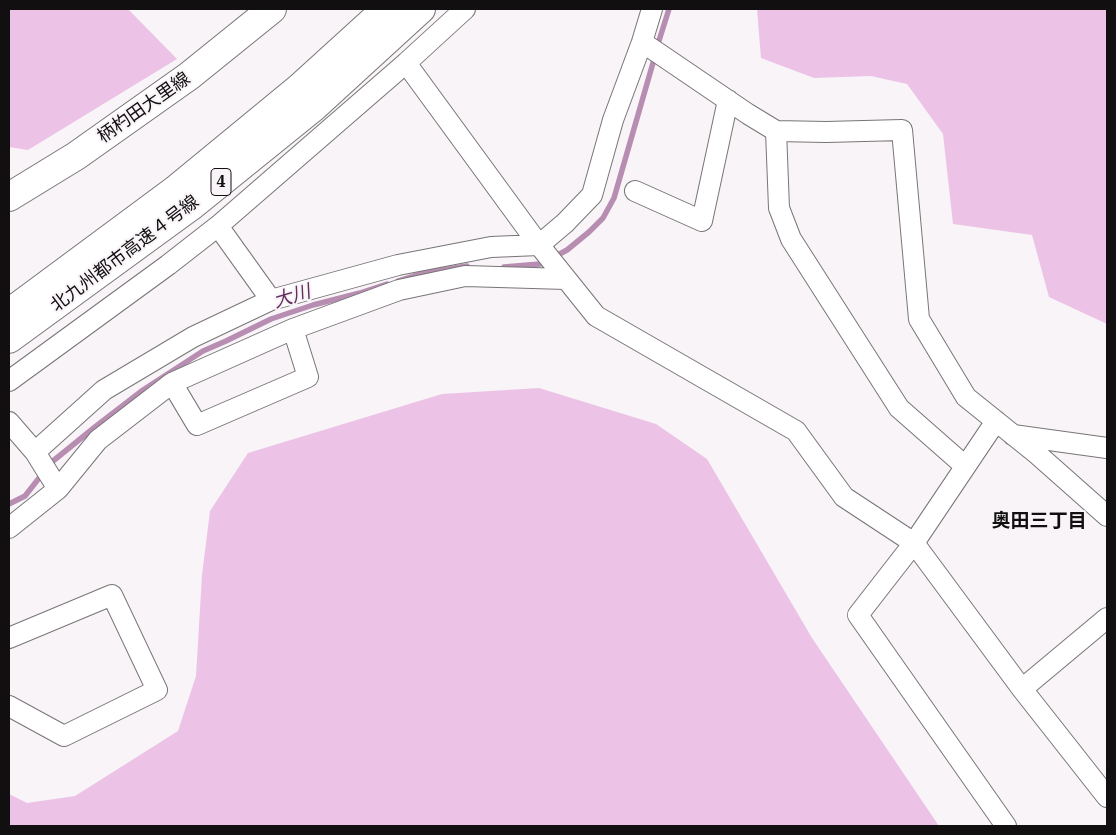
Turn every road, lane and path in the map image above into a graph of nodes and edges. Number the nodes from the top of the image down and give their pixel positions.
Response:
1 (272, 9) edge
2 (386, 9) edge
3 (421, 9) edge
4 (464, 9) edge
5 (652, 9) edge
6 (642, 42) junction
7 (406, 63) junction
8 (728, 100) junction
9 (776, 131) junction
10 (635, 191) dead end
11 (9, 197) edge
12 (218, 226) junction
13 (539, 245) junction
14 (566, 279) junction
15 (271, 300) junction
16 (9, 313) edge
17 (293, 328) junction
18 (9, 339) edge
19 (9, 381) edge
20 (172, 382) junction
21 (996, 421) junction
22 (9, 422) edge
23 (1013, 435) junction
24 (1107, 448) edge
25 (35, 452) junction
26 (965, 466) junction
27 (58, 489) junction
28 (1107, 516) edge
29 (9, 528) edge
30 (914, 543) junction
31 (1107, 618) edge
32 (9, 638) edge
33 (1022, 688) junction
34 (9, 706) edge
35 (1107, 797) edge
36 (1006, 826) edge

1 - 11 main road, 柄杓田大里線
2 - 16 main road, 北九州都市高速４号線 / 4
3 - 18 main road, 北九州都市高速４号線 / 4
4 - 7 street
5 - 6 street
6 - 8 street
6 - 13 street
7 - 12 street
7 - 13 street
8 - 9 street
8 - 10 street
9 - 21 street
9 - 26 street
12 - 15 street
12 - 19 street
13 - 14 street
13 - 15 street
14 - 17 street
14 - 30 street
15 - 25 street
17 - 20 street
17 - 20 street
20 - 27 street
21 - 23 street
21 - 26 street
22 - 25 street
23 - 24 street
23 - 28 street
25 - 27 street
26 - 30 street
27 - 29 street
30 - 33 street
30 - 36 street
31 - 33 street
32 - 34 street
33 - 35 street

